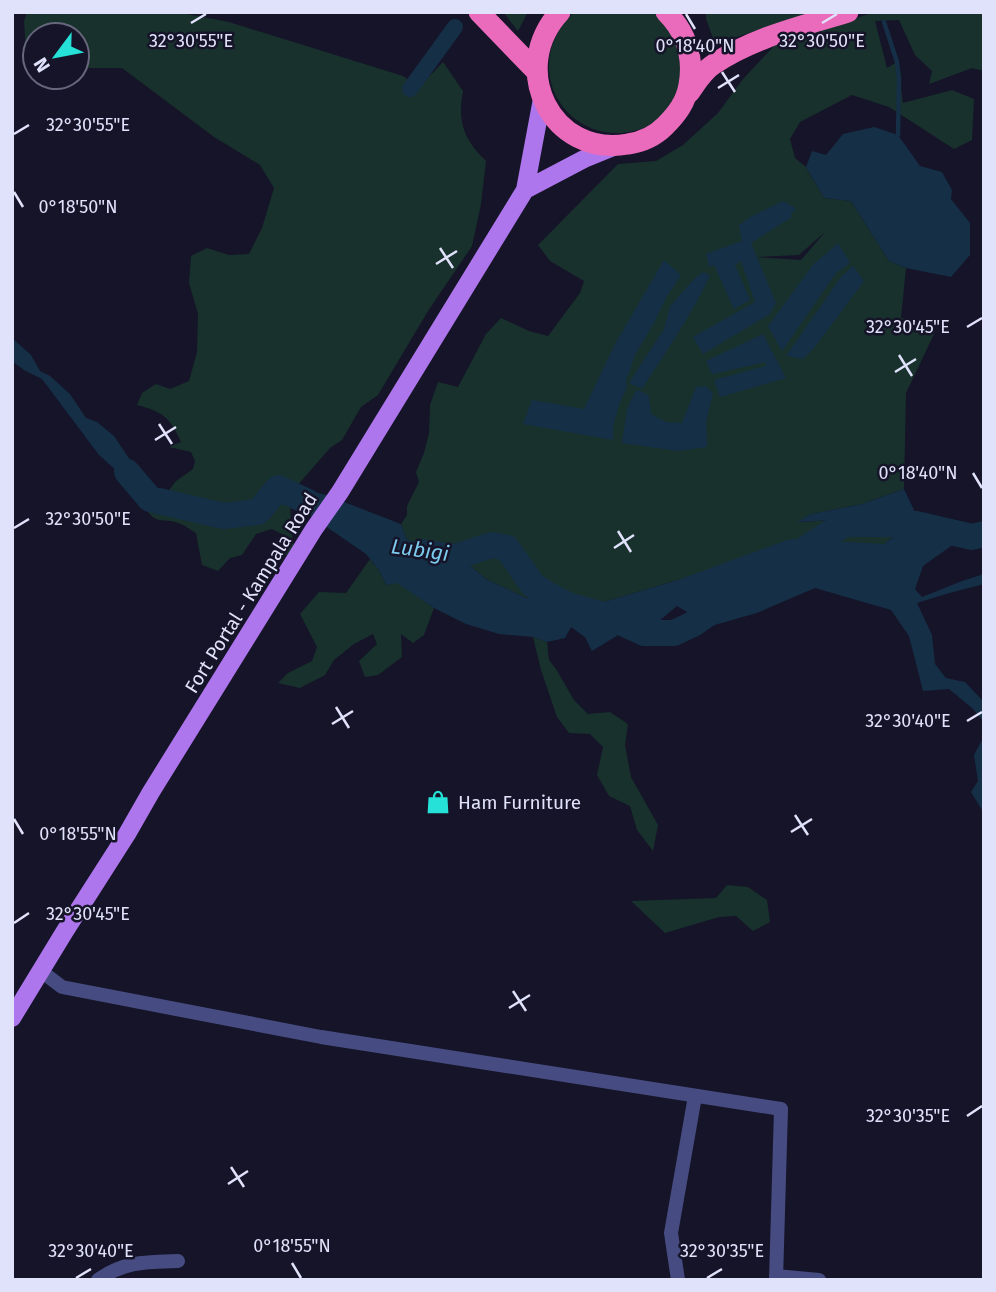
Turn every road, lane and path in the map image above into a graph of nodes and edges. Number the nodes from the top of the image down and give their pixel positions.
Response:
1 (479, 12) edge
2 (560, 12) edge
3 (666, 12) edge
4 (686, 12) edge
5 (848, 12) edge
6 (687, 43) junction
7 (536, 71) junction
8 (687, 96) junction
9 (542, 99) junction
10 (617, 146) junction
11 (525, 190) junction
12 (41, 971) junction
13 (12, 1018) edge
14 (695, 1096) junction
15 (178, 1261) dead end
16 (776, 1278) edge
17 (98, 1280) edge
18 (678, 1280) edge
19 (820, 1280) edge

1 - 7 highway
2 - 7 highway
3 - 6 highway
4 - 6 highway
5 - 8 highway
6 - 8 highway
7 - 9 highway
8 - 10 highway
9 - 10 highway
9 - 11 main road
10 - 11 main road
11 - 12 main road, Fort Portal - Kampala Road
12 - 13 main road, Fort Portal - Kampala Road
12 - 14 street
14 - 16 street
14 - 18 street
15 - 17 street
16 - 19 street

